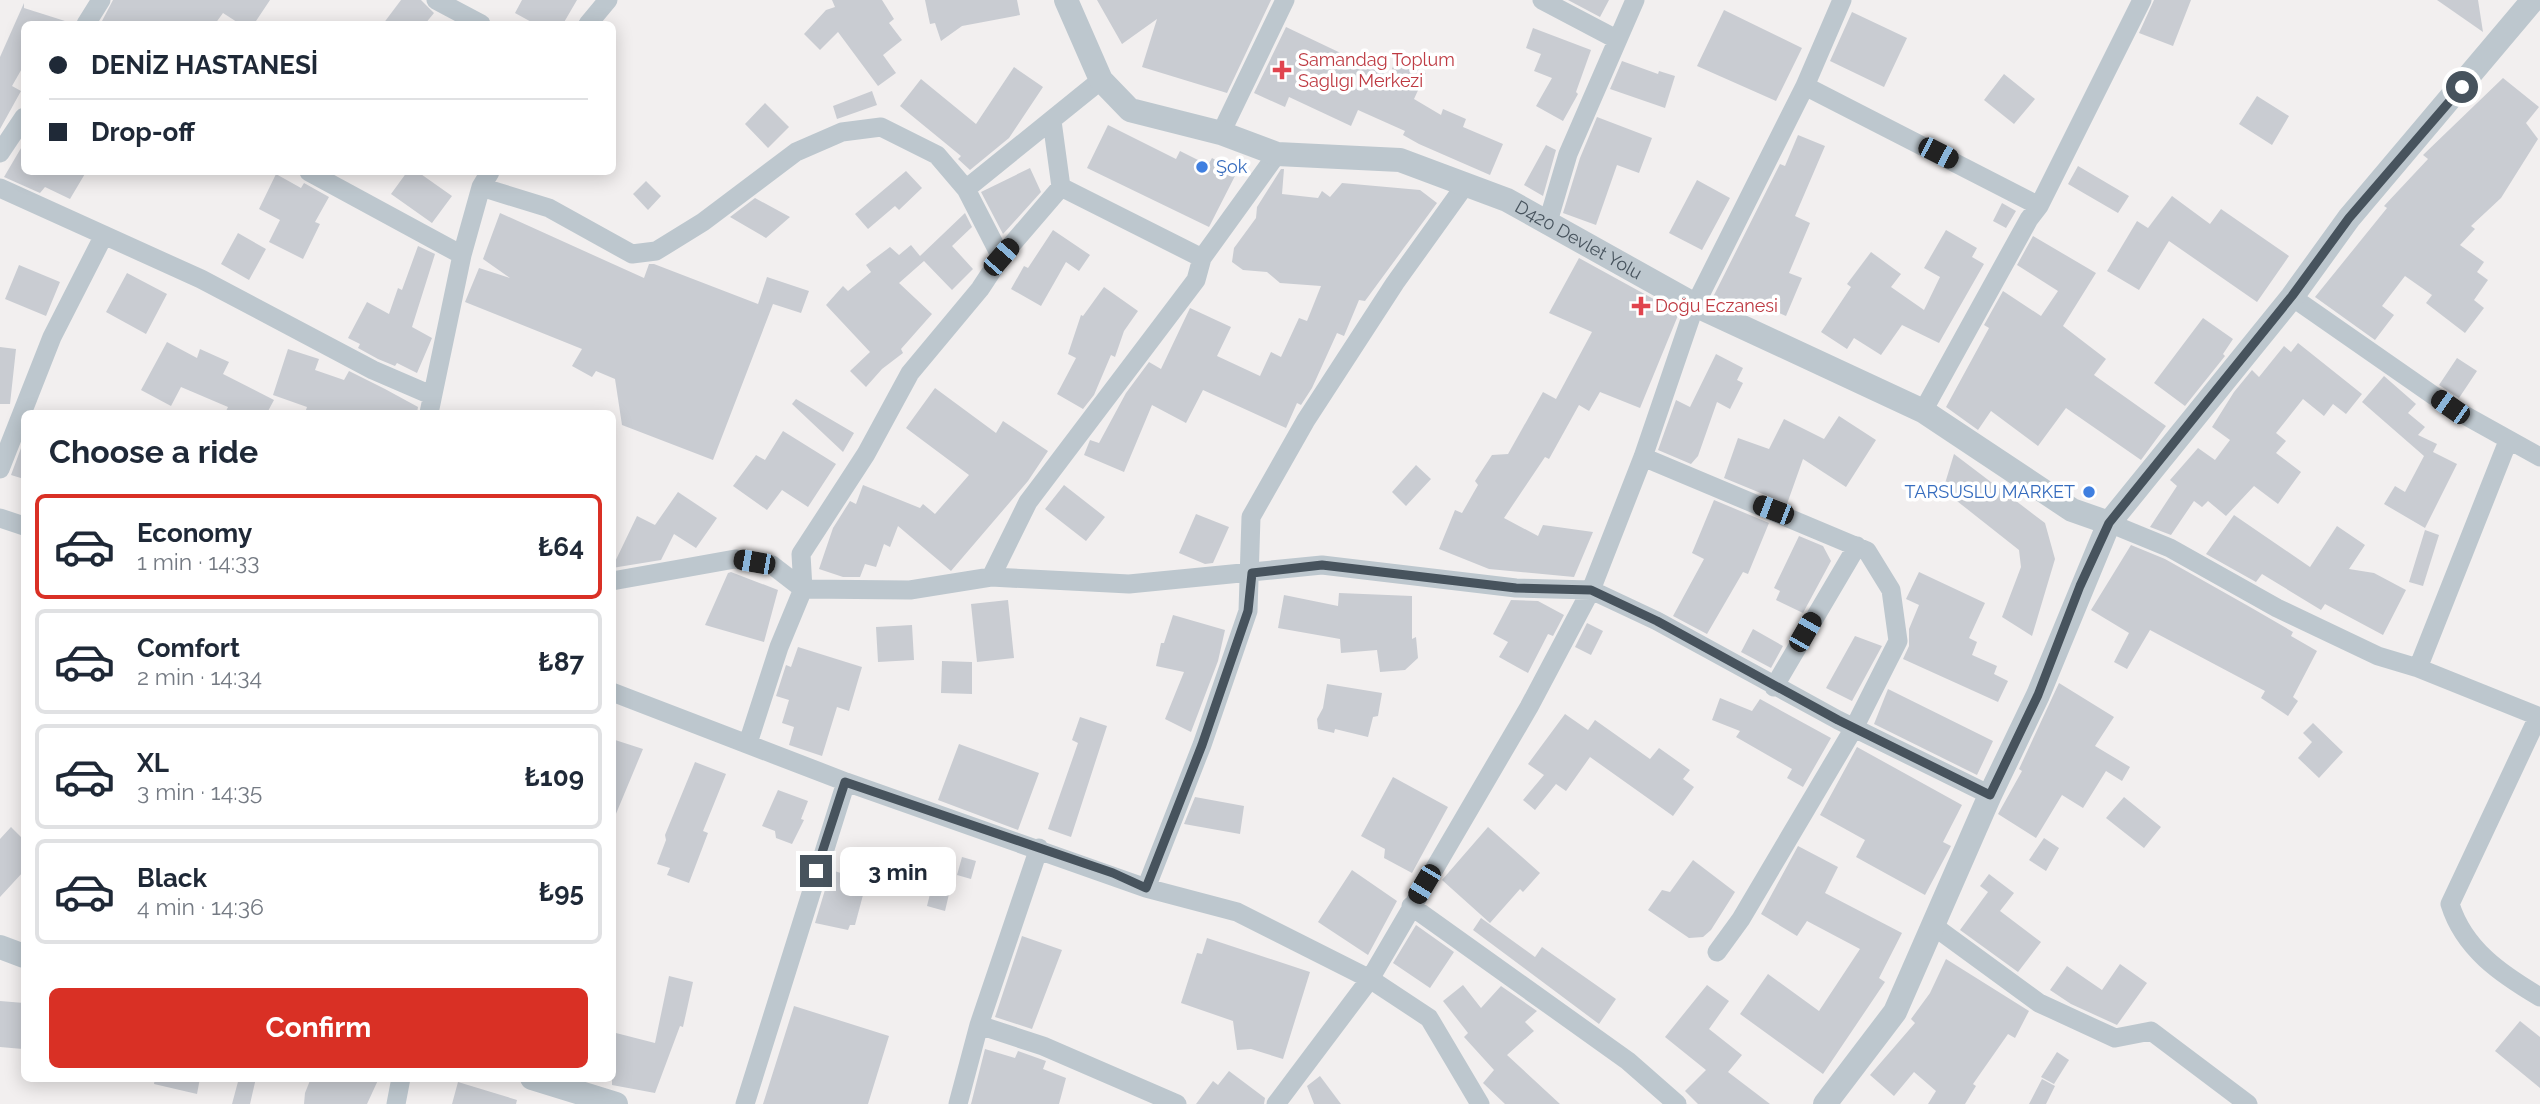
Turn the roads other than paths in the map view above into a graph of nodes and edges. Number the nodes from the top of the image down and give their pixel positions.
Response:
1 (101, 0) edge
2 (436, 0) edge
3 (607, 0) edge
4 (1066, 0) edge
5 (1285, 0) edge
6 (1542, 0) edge
7 (1634, 0) edge
8 (1842, 0) edge
9 (2142, 0) edge
10 (2533, 0) edge
11 (88, 21) edge
12 (475, 21) edge
13 (590, 21) edge
14 (1616, 39) junction
15 (1101, 80) junction
16 (1805, 86) junction
17 (21, 121) edge
18 (1052, 121) junction
19 (1221, 133) junction
20 (0, 152) edge
21 (1277, 154) junction
22 (315, 175) edge
23 (485, 179) edge
24 (1466, 184) junction
25 (1061, 187) junction
26 (0, 188) edge
27 (966, 189) junction
28 (2039, 206) junction
29 (1547, 225) junction
30 (104, 235) junction
31 (462, 255) junction
32 (1001, 257) junction
33 (1202, 258) junction
34 (2292, 296) junction
35 (1695, 305) junction
36 (430, 404) edge
37 (23, 410) edge
38 (1923, 411) junction
39 (21, 416) edge
40 (2508, 441) junction
41 (1643, 457) junction
42 (2540, 457) edge
43 (0, 469) edge
44 (0, 518) edge
45 (2109, 523) junction
46 (21, 525) edge
47 (1857, 547) junction
48 (1252, 573) junction
49 (991, 577) junction
50 (616, 581) edge
51 (803, 589) junction
52 (1591, 590) junction
53 (2418, 668) junction
54 (1774, 687) junction
55 (616, 694) edge
56 (2539, 717) edge
57 (1854, 729) junction
58 (748, 743) junction
59 (845, 782) junction
60 (1990, 795) junction
61 (1039, 848) junction
62 (1146, 888) junction
63 (1411, 906) junction
64 (1935, 927) junction
65 (0, 947) edge
66 (1717, 952) dead end
67 (21, 955) edge
68 (1370, 979) junction
69 (2540, 997) edge
70 (979, 1025) junction
71 (400, 1082) edge
72 (545, 1082) edge
73 (396, 1104) edge
74 (616, 1104) edge
75 (746, 1104) edge
76 (958, 1104) edge
77 (1177, 1104) edge
78 (1276, 1104) edge
79 (1480, 1104) edge
80 (1677, 1104) edge
81 (1825, 1104) edge
82 (2248, 1104) edge

1 - 11 street
2 - 12 street
3 - 13 street
4 - 15 street, D420 Devlet Yolu
5 - 19 street
6 - 14 street
7 - 14 street
8 - 16 street
9 - 28 street
10 - 34 street
14 - 29 street
15 - 18 street
15 - 19 street, D420 Devlet Yolu
16 - 28 street
16 - 35 street
17 - 20 street
18 - 25 street
18 - 27 street
19 - 21 street, D420 Devlet Yolu
21 - 24 street, D420 Devlet Yolu
21 - 33 street
22 - 31 street
23 - 27 street
23 - 31 street
24 - 29 street, D420 Devlet Yolu
24 - 48 street
25 - 32 street
25 - 33 street
26 - 30 street
27 - 32 street
28 - 38 street
29 - 35 street, D420 Devlet Yolu
30 - 36 street
30 - 37 street
31 - 36 street
32 - 51 street
33 - 49 street
34 - 40 street
34 - 45 street
35 - 38 street, D420 Devlet Yolu
35 - 41 street
38 - 45 street, D420 Devlet Yolu
39 - 43 street
40 - 42 street
40 - 53 street
41 - 47 street
41 - 52 street
44 - 46 street
45 - 53 street
45 - 60 street
47 - 54 street
47 - 57 street
48 - 49 street
48 - 52 street
48 - 62 street
49 - 51 street
50 - 51 street
51 - 58 street
52 - 54 street
52 - 63 street
53 - 56 street
54 - 57 street
55 - 58 street
56 - 69 street
57 - 60 street
57 - 66 street
58 - 59 street
59 - 61 street
59 - 75 street
60 - 64 street
61 - 62 street
61 - 70 street
62 - 68 street
63 - 68 street
63 - 80 street
64 - 81 street
64 - 82 street
65 - 67 street
68 - 78 street
68 - 79 street
70 - 76 street
70 - 77 street
71 - 73 street
72 - 74 street

